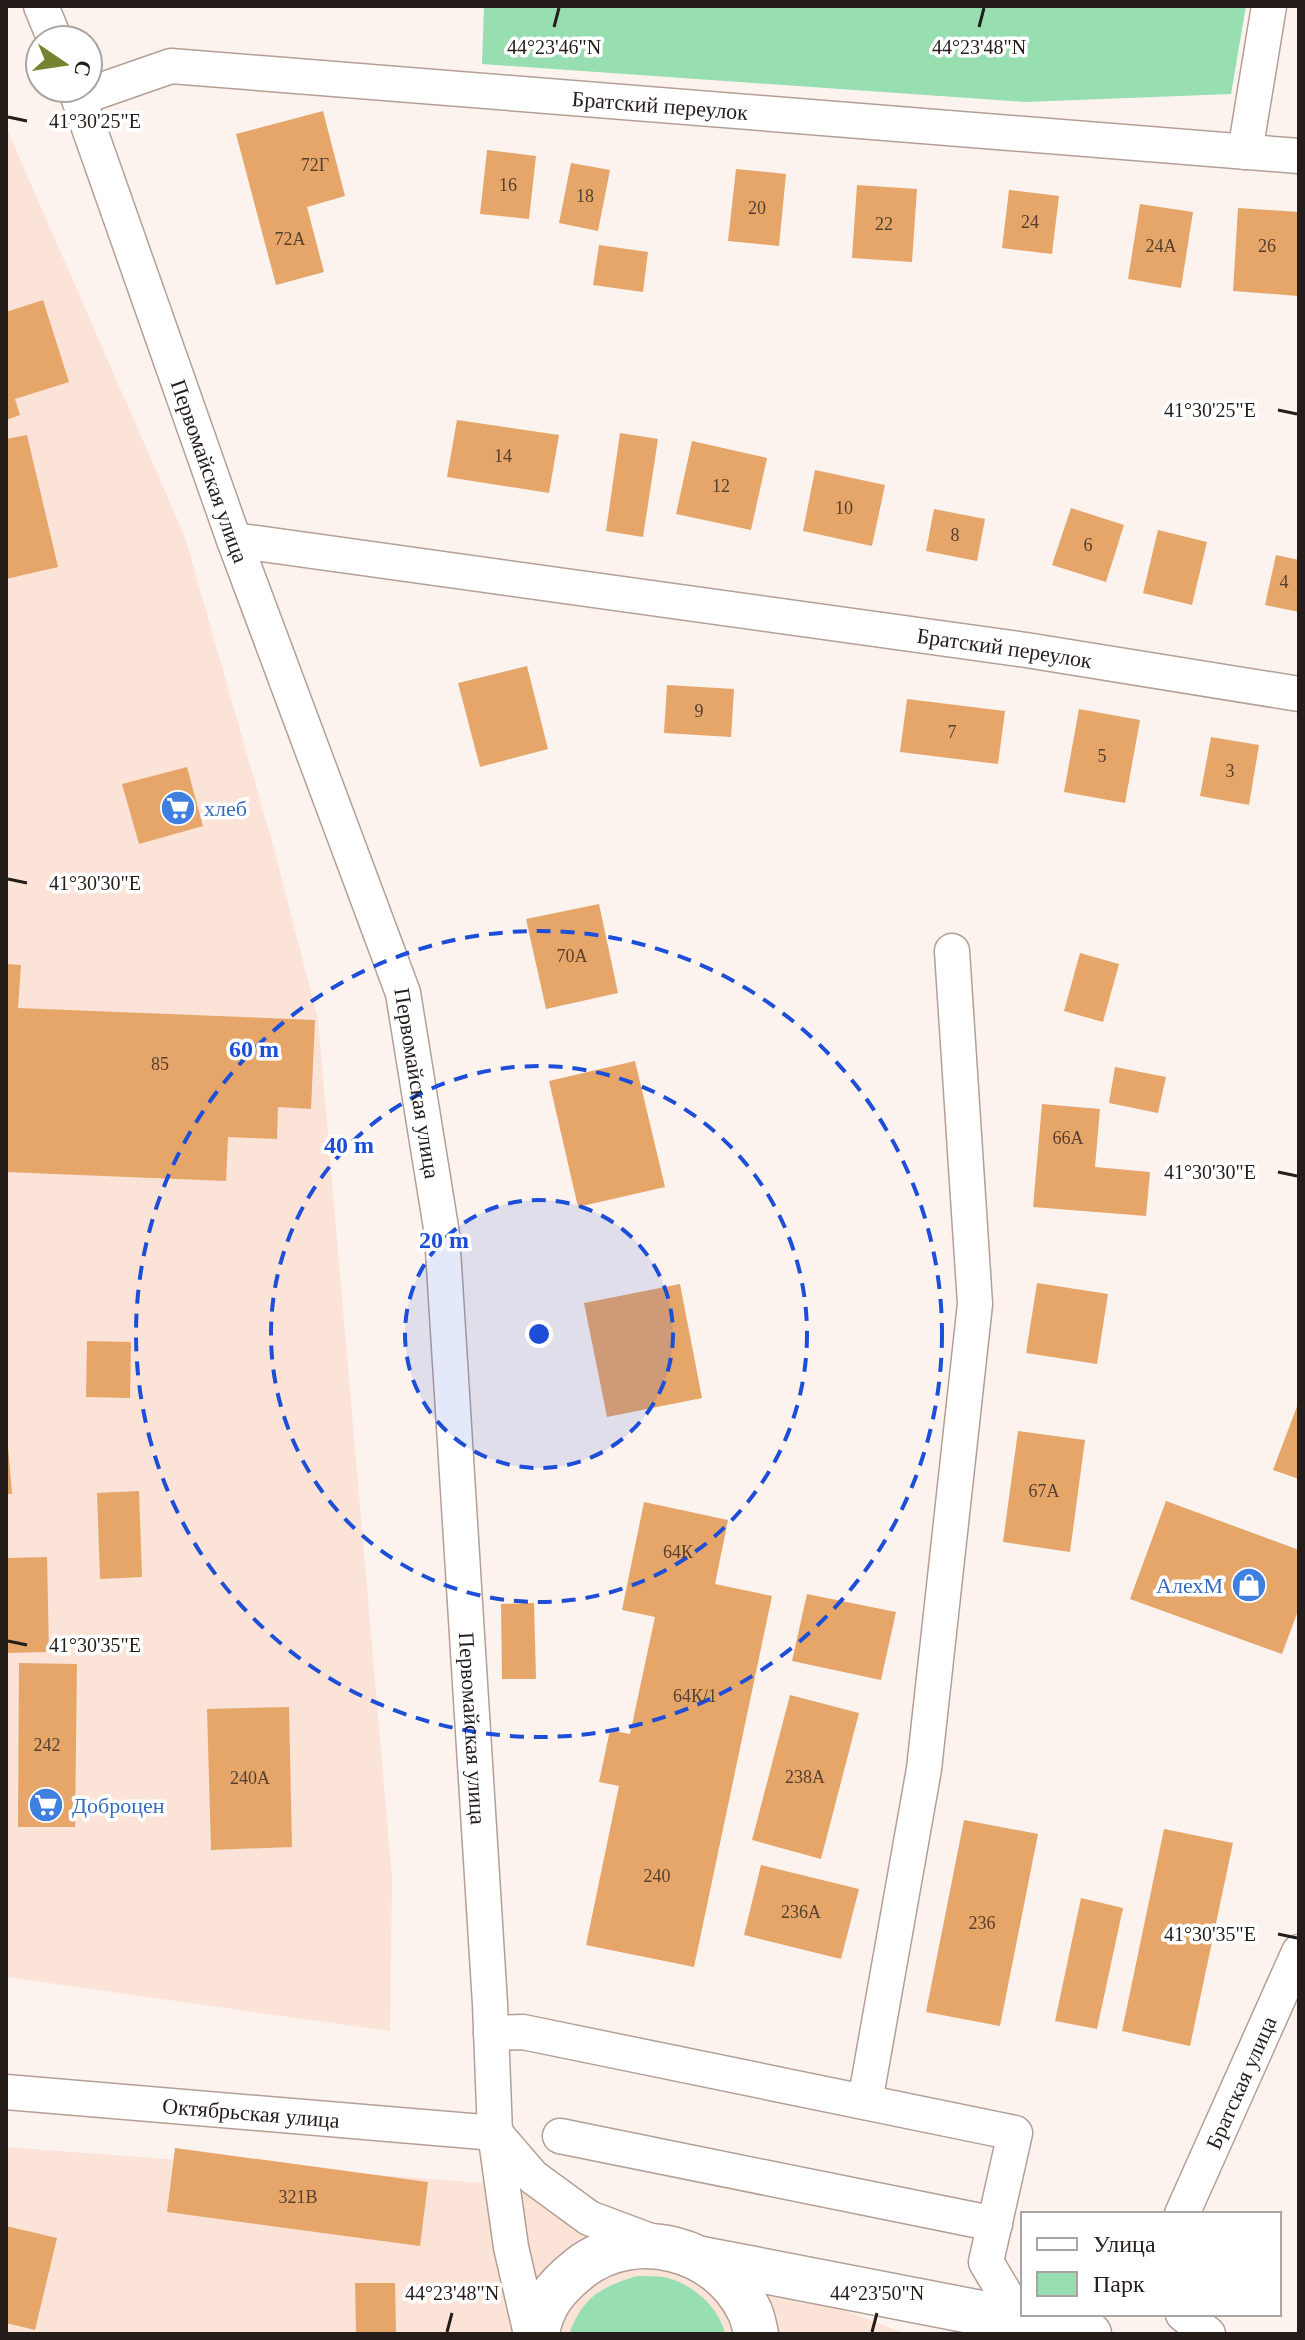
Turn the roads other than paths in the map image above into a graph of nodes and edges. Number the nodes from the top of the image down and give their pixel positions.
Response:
1 (1269, 6) edge
2 (104, 85) edge
3 (81, 104) edge
4 (1245, 152) junction
5 (1299, 156) edge
6 (234, 540) junction
7 (1299, 694) edge
8 (952, 951) dead end
9 (1299, 1952) edge
10 (491, 2033) junction
11 (6, 2092) edge
12 (865, 2102) junction
13 (495, 2133) junction
14 (560, 2136) dead end
15 (1205, 2161) junction
16 (1161, 2212) edge
17 (1183, 2212) edge
18 (995, 2224) junction
19 (683, 2253) junction
20 (1186, 2316) edge
21 (1017, 2323) edge
22 (534, 2334) edge
23 (756, 2334) edge
24 (1089, 2334) edge
25 (1208, 2334) edge

1 - 4 street
2 - 4 street, Братский переулок
3 - 6 street, Первомайская улица
4 - 5 street, Братский переулок
6 - 7 street, Братский переулок
6 - 10 street, Первомайская улица
8 - 12 street
9 - 15 street, Братская улица
10 - 12 street
10 - 13 street, Первомайская улица
11 - 13 street, Октябрьская улица
12 - 18 street
13 - 19 street
13 - 22 street, Первомайская улица
14 - 18 street
15 - 16 street
15 - 17 street, Братская улица
18 - 21 street
19 - 21 street
19 - 22 street
19 - 23 street
20 - 25 street
21 - 24 street

